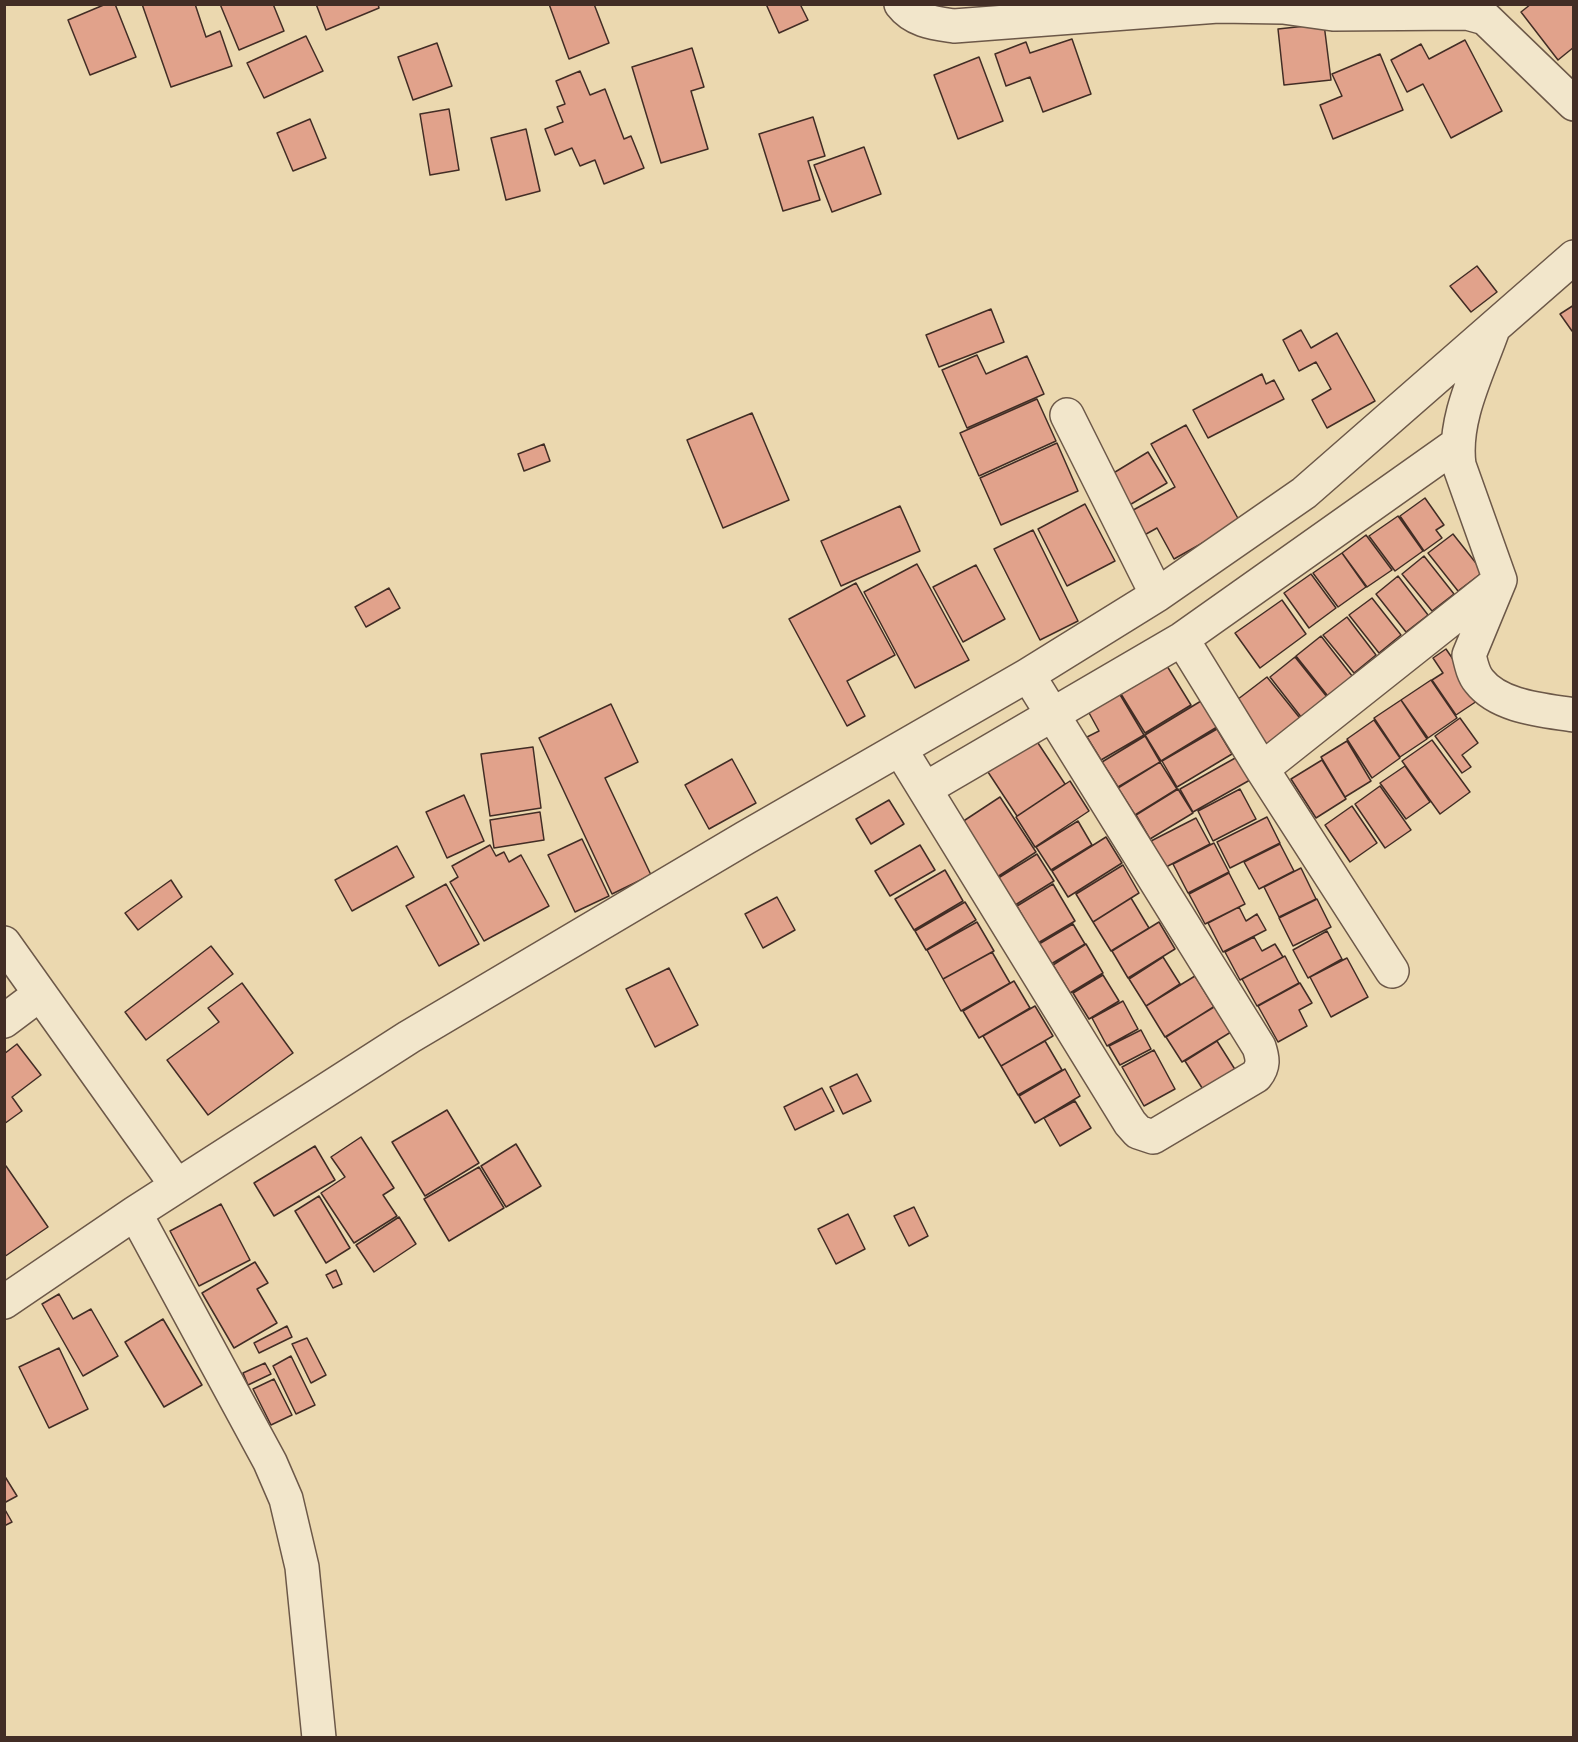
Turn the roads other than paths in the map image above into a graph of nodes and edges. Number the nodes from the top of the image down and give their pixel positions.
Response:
1 (901, 4) edge
2 (1447, 9) edge
3 (1574, 104) edge
4 (1574, 257) edge
5 (1493, 331) junction
6 (1067, 415) dead end
7 (1456, 445) junction
8 (1500, 580) junction
9 (1157, 595) junction
10 (1182, 639) junction
11 (1028, 675) junction
12 (1053, 715) junction
13 (1574, 715) edge
14 (900, 749) junction
15 (1262, 769) junction
16 (925, 789) junction
17 (4, 943) edge
18 (1392, 971) dead end
19 (40, 994) junction
20 (4, 1021) edge
21 (177, 1186) junction
22 (135, 1213) junction
23 (4, 1302) edge
24 (319, 1737) edge

1 - 2 street
2 - 3 street
4 - 5 street
5 - 7 street
5 - 9 street
6 - 9 street
7 - 8 street
7 - 10 street
8 - 13 street
8 - 15 street
9 - 11 street
10 - 12 street
10 - 15 street
11 - 12 street
11 - 14 street
12 - 16 street
12 - 16 street
14 - 16 street
14 - 21 street
15 - 18 street
17 - 19 street
19 - 20 street
19 - 21 street
21 - 22 street
22 - 23 street
22 - 24 street

